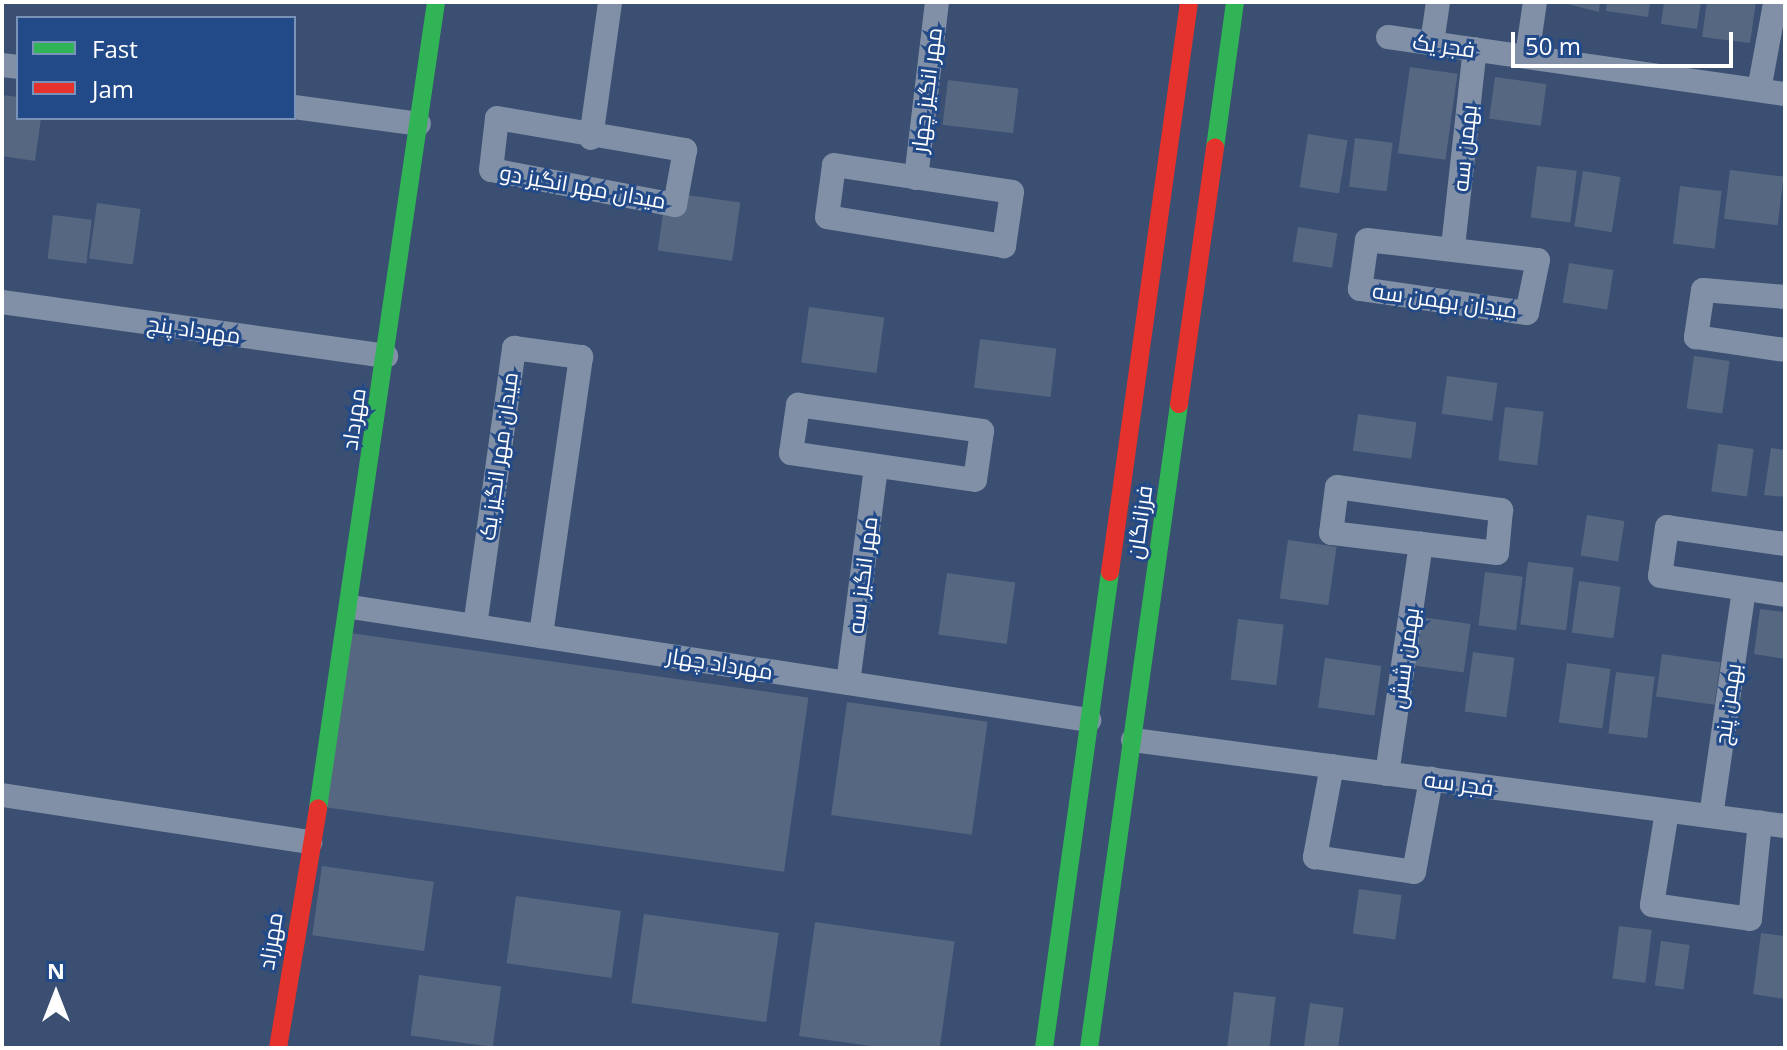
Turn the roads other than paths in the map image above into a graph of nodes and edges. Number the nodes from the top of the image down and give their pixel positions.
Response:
1 (436, 2) edge
2 (610, 2) edge
3 (937, 2) edge
4 (1189, 2) edge
5 (1235, 2) edge
6 (1438, 2) edge
7 (1535, 2) edge
8 (1785, 10) edge
9 (1388, 37) dead end
10 (1432, 43) junction
11 (1475, 49) junction
12 (1527, 56) junction
13 (1759, 90) junction
14 (1785, 94) edge
15 (296, 107) edge
16 (419, 124) junction
17 (591, 138) junction
18 (916, 178) junction
19 (1453, 247) junction
20 (1785, 288) edge
21 (1784, 296) edge
22 (2, 302) edge
23 (1785, 350) edge
24 (386, 356) junction
25 (876, 466) junction
26 (1421, 543) junction
27 (1785, 544) edge
28 (1744, 591) junction
29 (1785, 595) edge
30 (351, 607) junction
31 (475, 626) junction
32 (541, 636) junction
33 (848, 683) junction
34 (1089, 720) junction
35 (1133, 740) junction
36 (1332, 766) junction
37 (1387, 774) junction
38 (1431, 779) junction
39 (2, 795) edge
40 (1667, 811) junction
41 (1711, 816) junction
42 (1760, 823) junction
43 (1785, 826) edge
44 (310, 842) junction
45 (278, 1048) edge
46 (1044, 1048) edge
47 (1089, 1048) edge

1 - 16 street, مهرداد
2 - 17 street
3 - 18 street, مهر انگیز چهار
4 - 34 street, فرزانگان
5 - 35 street, فرزانگان
6 - 10 street
7 - 12 street
8 - 13 street
9 - 10 street, فجر یک
10 - 11 street, فجر یک
11 - 12 street, فجر یک
11 - 19 street, بهمن سه
12 - 13 street, فجر یک
13 - 14 street, فجر یک
15 - 16 street
16 - 24 street, مهرداد
17 - 17 street, میدان مهر انگیز دو
18 - 18 street
19 - 19 street, میدان بهمن سه
20 - 21 street
21 - 23 street
22 - 24 street, مهرداد پنج
24 - 30 street, مهرداد
25 - 25 street
25 - 33 street, مهر انگیز سه
26 - 26 street
26 - 37 street, بهمن شش
27 - 28 street
28 - 29 street
28 - 41 street, بهمن پنج
30 - 31 street, مهرداد چهار
30 - 44 street, مهرداد
31 - 32 street, مهرداد چهار
31 - 32 street, میدان مهر انگیز یک
32 - 33 street, مهرداد چهار
33 - 34 street, مهرداد چهار
34 - 46 street, فرزانگان
35 - 36 street, فجر سه
35 - 47 street, فرزانگان
36 - 37 street, فجر سه
36 - 38 street
37 - 38 street, فجر سه
38 - 40 street, فجر سه
39 - 44 street
40 - 41 street, فجر سه
40 - 42 street
41 - 42 street, فجر سه
42 - 43 street, فجر سه
44 - 45 street, مهرزاد

